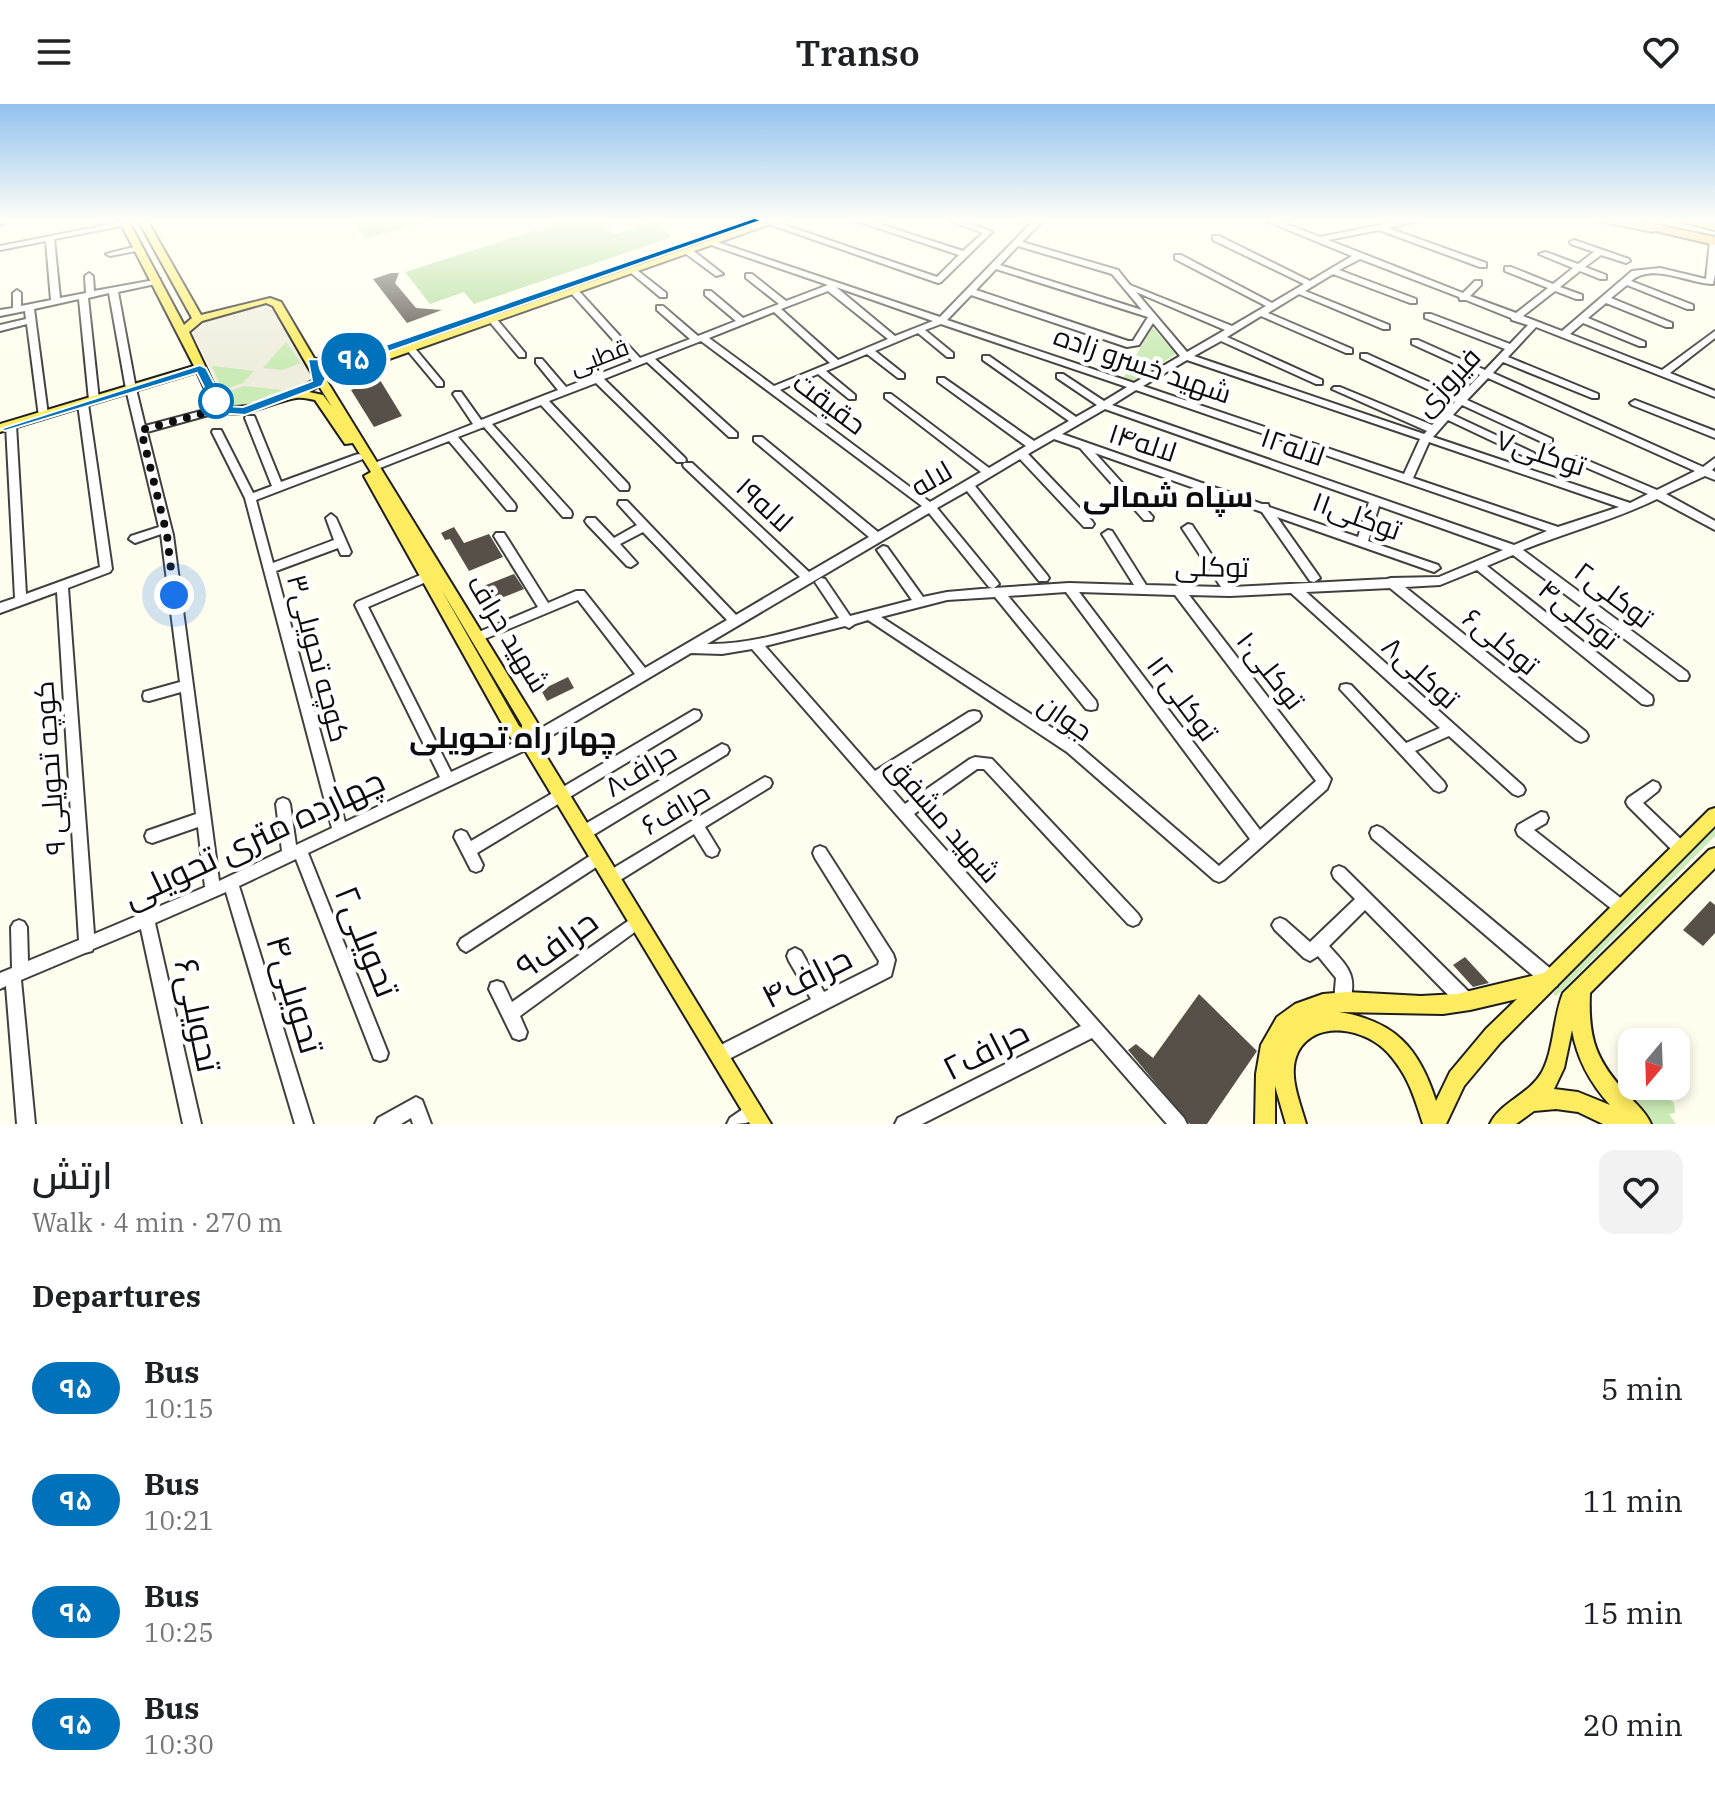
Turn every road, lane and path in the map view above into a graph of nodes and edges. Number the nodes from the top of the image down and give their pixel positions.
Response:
1 (51, 268) edge
2 (149, 268) edge
3 (169, 268) edge
4 (628, 268) edge
5 (640, 268) edge
6 (710, 268) edge
7 (784, 268) edge
8 (903, 268) edge
9 (950, 268) edge
10 (992, 268) edge
11 (999, 268) edge
12 (1096, 268) edge
13 (1198, 268) edge
14 (1276, 268) edge
15 (1339, 268) edge
16 (1387, 268) edge
17 (1577, 268) edge
18 (1508, 269) dead end
19 (1580, 269) junction
20 (633, 270) junction
21 (1333, 271) junction
22 (1714, 271) edge
23 (719, 274) dead end
24 (89, 276) dead end
25 (749, 276) dead end
26 (1603, 277) dead end
27 (157, 281) junction
28 (1625, 281) junction
29 (1478, 283) dead end
30 (1310, 284) junction
31 (833, 285) junction
32 (1130, 288) junction
33 (1556, 288) junction
34 (113, 290) junction
35 (574, 291) junction
36 (969, 291) junction
37 (1298, 291) junction
38 (17, 293) dead end
39 (708, 293) dead end
40 (86, 295) junction
41 (663, 295) dead end
42 (1579, 297) dead end
43 (1463, 298) junction
44 (1605, 299) junction
45 (539, 300) junction
46 (1413, 301) dead end
47 (56, 302) junction
48 (780, 306) junction
49 (1119, 306) junction
50 (1272, 306) junction
51 (29, 307) junction
52 (1690, 307) dead end
53 (660, 308) dead end
54 (17, 309) junction
55 (0, 313) edge
56 (1261, 313) junction
57 (1153, 316) junction
58 (1428, 316) dead end
59 (1515, 318) junction
60 (198, 319) junction
61 (492, 319) junction
62 (1582, 319) junction
63 (31, 320) junction
64 (942, 320) junction
65 (742, 321) junction
66 (1533, 325) junction
67 (1669, 325) dead end
68 (1386, 327) dead end
69 (0, 328) edge
70 (919, 330) junction
71 (1233, 330) junction
72 (183, 333) junction
73 (1715, 334) edge
74 (1562, 336) junction
75 (1220, 337) junction
76 (699, 338) junction
77 (895, 340) junction
78 (1415, 342) dead end
79 (1642, 344) dead end
80 (410, 348) junction
81 (1511, 348) junction
82 (869, 351) junction
83 (1349, 351) dead end
84 (522, 355) dead end
85 (950, 355) dead end
86 (1364, 356) dead end
87 (1186, 357) junction
88 (986, 358) dead end
89 (1502, 358) junction
90 (643, 360) junction
91 (313, 361) junction
92 (539, 361) dead end
93 (837, 364) junction
94 (346, 366) junction
95 (200, 368) junction
96 (820, 371) junction
97 (1487, 374) junction
98 (1663, 374) junction
99 (901, 376) dead end
100 (1060, 376) dead end
101 (597, 378) junction
102 (321, 380) junction
103 (941, 380) dead end
104 (1319, 382) dead end
105 (440, 384) dead end
106 (1135, 387) junction
107 (131, 389) junction
108 (1337, 389) dead end
109 (772, 390) junction
110 (564, 391) junction
111 (294, 393) junction
112 (458, 394) dead end
113 (1715, 394) edge
114 (888, 396) dead end
115 (1595, 396) dead end
116 (852, 397) dead end
117 (542, 400) junction
118 (1462, 400) junction
119 (88, 402) junction
120 (1635, 403) dead end
121 (1104, 405) junction
122 (220, 409) junction
123 (336, 413) junction
124 (43, 415) junction
125 (1447, 416) junction
126 (250, 418) dead end
127 (1076, 421) junction
128 (482, 424) junction
129 (6, 427) edge
130 (141, 430) junction
131 (1434, 430) junction
132 (217, 432) dead end
133 (733, 435) dead end
134 (1053, 435) junction
135 (1715, 435) edge
136 (451, 436) junction
137 (758, 439) dead end
138 (1431, 441) junction
139 (1548, 441) dead end
140 (1034, 446) junction
141 (1082, 447) junction
142 (1021, 453) junction
143 (1530, 455) dead end
144 (359, 457) junction
145 (1575, 459) dead end
146 (1715, 461) edge
147 (376, 466) junction
148 (989, 473) junction
149 (1710, 473) edge
150 (1407, 479) junction
151 (968, 485) junction
152 (278, 487) junction
153 (624, 487) dead end
154 (1657, 494) junction
155 (250, 498) junction
156 (1375, 500) junction
157 (623, 504) dead end
158 (511, 507) dead end
159 (930, 507) junction
160 (1264, 507) junction
161 (1631, 507) junction
162 (567, 514) dead end
163 (1148, 517) dead end
164 (331, 518) dead end
165 (591, 521) dead end
166 (1088, 524) dead end
167 (1715, 526) edge
168 (643, 527) junction
169 (1188, 528) dead end
170 (165, 529) junction
171 (1558, 531) junction
172 (1108, 534) dead end
173 (500, 536) dead end
174 (135, 539) dead end
175 (1362, 541) junction
176 (613, 543) junction
177 (880, 544) junction
178 (1515, 550) junction
179 (631, 563) dead end
180 (1480, 566) junction
181 (271, 568) junction
182 (1434, 568) dead end
183 (429, 576) junction
184 (1043, 578) dead end
185 (1314, 578) dead end
186 (815, 580) junction
187 (1391, 582) junction
188 (62, 586) junction
189 (1069, 587) junction
190 (996, 588) junction
191 (1142, 588) junction
192 (1294, 589) junction
193 (1179, 591) junction
194 (1230, 592) junction
195 (21, 601) junction
196 (921, 603) junction
197 (0, 608) edge
198 (545, 608) junction
199 (872, 617) junction
200 (735, 621) junction
201 (849, 623) junction
202 (478, 637) junction
203 (755, 644) junction
204 (689, 648) junction
205 (643, 675) junction
206 (1683, 676) dead end
207 (186, 685) junction
208 (497, 685) junction
209 (1346, 689) dead end
210 (149, 696) dead end
211 (1647, 700) dead end
212 (1091, 705) dead end
213 (694, 715) dead end
214 (974, 716) dead end
215 (1450, 730) junction
216 (1581, 736) dead end
217 (529, 742) junction
218 (1406, 749) junction
219 (722, 750) dead end
220 (448, 779) junction
221 (874, 779) junction
222 (765, 783) dead end
223 (1439, 786) dead end
224 (1653, 787) dead end
225 (1518, 790) dead end
226 (560, 793) junction
227 (283, 804) dead end
228 (904, 813) junction
229 (1715, 815) edge
230 (204, 818) junction
231 (1541, 818) dead end
232 (696, 825) junction
233 (340, 830) junction
234 (585, 832) junction
235 (1377, 833) dead end
236 (152, 836) dead end
237 (1258, 839) junction
238 (1681, 849) junction
239 (712, 850) dead end
240 (295, 853) junction
241 (820, 853) dead end
242 (1715, 856) edge
243 (599, 857) junction
244 (476, 865) dead end
245 (1339, 873) dead end
246 (612, 877) junction
247 (230, 882) junction
248 (213, 891) junction
249 (1366, 899) junction
250 (1622, 908) junction
251 (147, 919) junction
252 (1133, 919) dead end
253 (638, 921) junction
254 (1280, 925) dead end
255 (19, 927) dead end
256 (466, 944) dead end
257 (1318, 945) junction
258 (87, 946) junction
259 (795, 956) dead end
260 (11, 976) edge
261 (1551, 980) junction
262 (1581, 987) junction
263 (497, 989) dead end
264 (1465, 1000) junction
265 (1342, 1001) junction
266 (821, 1002) junction
267 (509, 1014) junction
268 (1093, 1029) junction
269 (519, 1032) dead end
270 (380, 1053) dead end
271 (719, 1055) junction
272 (1530, 1101) junction
273 (757, 1117) edge
274 (26, 1124) edge
275 (192, 1124) edge
276 (304, 1124) edge
277 (384, 1124) edge
278 (422, 1124) edge
279 (736, 1124) edge
280 (904, 1124) edge
281 (1178, 1124) edge
282 (1265, 1124) edge
283 (1296, 1124) edge
284 (1434, 1124) edge
285 (1500, 1124) edge
286 (1621, 1124) edge
287 (1641, 1124) edge

1 - 47 street
2 - 27 main road
3 - 60 main road
4 - 45 main road
5 - 20 main road
6 - 23 street
7 - 31 street, شهید خسرو زاده
8 - 9 street
10 - 36 street
11 - 49 street
12 - 32 street
13 - 50 street
14 - 30 street
15 - 21 street, لاله
16 - 43 street
17 - 19 street
18 - 33 street
19 - 26 street
19 - 33 street
20 - 35 main road
20 - 41 street
21 - 30 street, لاله
21 - 46 street
22 - 28 street
24 - 40 street
25 - 48 street
27 - 34 street
27 - 72 main road
28 - 44 street
28 - 52 street
29 - 43 street
30 - 37 street, لاله
31 - 48 street, قطبی
31 - 64 street, شهید خسرو زاده
31 - 77 street
32 - 49 street
32 - 57 street
32 - 71 street
33 - 42 street
33 - 59 street
34 - 40 street
34 - 107 street
35 - 45 main road
35 - 90 street
36 - 57 street
36 - 64 street
37 - 50 street, لاله
37 - 68 street
38 - 54 street
39 - 65 street
40 - 47 street
40 - 119 street
43 - 59 street
44 - 62 street
44 - 67 street
45 - 61 main road
45 - 94 main road
47 - 51 street
48 - 65 street, قطبی
48 - 93 street
49 - 57 street
50 - 56 street, لاله
51 - 54 street
51 - 63 street
53 - 76 street, حقیقت
54 - 55 street
56 - 71 street, لاله
56 - 83 street
57 - 87 street
58 - 81 street
59 - 66 street
60 - 72 main road
60 - 91 main road, شهید حراف
61 - 80 main road
61 - 84 street
62 - 74 street
62 - 79 street
63 - 69 street
63 - 124 street
64 - 70 street
64 - 106 street, شهید خسرو زاده
65 - 76 street, قطبی
66 - 74 street
66 - 81 street, فیروزی
70 - 77 street
70 - 85 street
71 - 75 street, لاله
72 - 95 main road
73 - 98 street
74 - 98 street
75 - 87 street, لاله
75 - 104 street
76 - 90 street, قطبی
76 - 109 street, حقیقت
77 - 82 street
78 - 97 street
80 - 94 main road
80 - 105 street
81 - 89 street, فیروزی
82 - 93 street
82 - 99 street
86 - 118 street
87 - 106 street, لاله
87 - 138 street, ۷توکلی
88 - 127 street
89 - 97 street, فیروزی
89 - 115 street
90 - 101 street, قطبی
90 - 133 street
91 - 94 main road
91 - 102 main road, شهید حراف
92 - 110 street
93 - 96 street
94 - 102 main road
95 - 107 main road
95 - 122 main road
96 - 109 street
96 - 116 street
97 - 118 street, فیروزی
97 - 149 street
98 - 113 street
100 - 121 street, لاله۱۲
101 - 110 street, قطبی
101 - 186 street, لاله۱۹
102 - 111 main road
102 - 123 main road, شهید حراف
103 - 140 street
106 - 121 street, لاله
106 - 150 street, شهید خسرو زاده
107 - 119 main road
107 - 130 street
108 - 131 street
109 - 159 street, حقیقت
110 - 117 street, قطبی
111 - 122 main road
111 - 123 main road
112 - 128 street
114 - 148 street
117 - 128 street, قطبی
117 - 153 street
118 - 125 street, فیروزی
118 - 139 street
119 - 124 main road
119 - 188 street
120 - 135 street
121 - 127 street, لاله
121 - 156 street, لاله۱۲
122 - 130 street
123 - 144 main road
123 - 147 main road, شهید حراف
124 - 129 main road
125 - 131 street, فیروزی
125 - 143 street
126 - 152 street
127 - 134 street, لاله
128 - 136 street, قطبی
128 - 162 street
129 - 195 street
130 - 170 street
131 - 138 street, فیروزی
132 - 155 street, کوچه تحویلی۳
134 - 140 street, لاله
134 - 141 street, لاله۱۴
136 - 147 street, قطبی
136 - 158 street
137 - 177 street
138 - 150 street, فیروزی
138 - 161 street, ۷توکلی
140 - 142 street, لاله
141 - 160 street, لاله۱۴
141 - 163 street
142 - 148 street, لاله
142 - 166 street
144 - 152 street
144 - 183 main road
145 - 154 street
146 - 149 street, توکلی
147 - 202 main road, شهید حراف
148 - 151 street, لاله
149 - 154 street, توکلی
150 - 171 street, شهید خسرو زاده
151 - 159 street, لاله
151 - 184 street
152 - 155 street
154 - 161 street, توکلی
154 - 167 street
155 - 181 street, کوچه تحویلی۳
156 - 175 street
156 - 178 street, لاله۱۲
157 - 168 street
159 - 177 street, لاله
159 - 190 street, حقیقت
160 - 175 street, توکلی۱۱
160 - 185 street
161 - 171 street, توکلی
164 - 181 street
165 - 176 street
168 - 176 street
168 - 200 street
169 - 194 street
170 - 174 street
170 - 207 street
171 - 178 street, توکلی
172 - 191 street
173 - 198 street
175 - 182 street, توکلی۱۱
176 - 179 street
177 - 186 street, لاله
177 - 196 street
178 - 180 street, توکلی
178 - 206 street, توکلی۲
180 - 187 street, توکلی
180 - 211 street, توکلی۴
181 - 233 street, کوچه تحویلی۳
183 - 208 main road
183 - 220 street
186 - 200 street, لاله
186 - 201 street, لاله۱۹
187 - 192 street, توکلی
187 - 216 street, توکلی۶
188 - 195 street
188 - 258 street, کوچه تحویلی ۹
189 - 190 street, توکلی
189 - 191 street, توکلی
189 - 237 street, توکلی۱۲
190 - 196 street, توکلی
190 - 212 street, حقیقت
191 - 193 street, توکلی
192 - 194 street, توکلی
192 - 215 street, توکلی۸
193 - 194 street, توکلی
193 - 237 street, ۱۰توکلی
195 - 197 street
196 - 199 street, توکلی
198 - 202 street
198 - 205 street
199 - 201 street, توکلی
199 - 237 street, جوان
200 - 204 street, لاله
201 - 203 street, توکلی
202 - 208 main road, شهید حراف
203 - 204 street, توکلی
203 - 221 street, شهید مشفق
204 - 205 street, لاله
205 - 217 street, لاله
207 - 210 street
207 - 230 street
208 - 217 main road
209 - 218 street
213 - 226 street
214 - 221 street
215 - 218 street
215 - 225 street, توکلی۸
217 - 220 street, چهارده متری تحویلی
217 - 226 main road
218 - 223 street
219 - 234 street, حراف۸
220 - 233 street, چهارده متری تحویلی
221 - 228 street, شهید مشفق
222 - 232 street, حراف۶
224 - 238 street
226 - 234 main road
226 - 244 street
227 - 240 street, تحویلی۲
228 - 252 street
228 - 268 street, شهید مشفق
229 - 238 main road
230 - 236 street
230 - 248 street
231 - 250 street
232 - 239 street
232 - 246 street, حراف۶
233 - 240 street, چهارده متری تحویلی
234 - 243 main road
235 - 261 street
238 - 250 main road
240 - 247 street, چهارده متری تحویلی
240 - 270 street, تحویلی۲
241 - 266 street, حراف۴
242 - 262 main road
243 - 246 main road
243 - 256 street
245 - 249 street
246 - 253 main road
247 - 248 street, چهارده متری تحویلی
247 - 276 street, تحویلی۴
248 - 251 street, چهارده متری تحویلی
249 - 257 street
249 - 264 street
250 - 261 main road
251 - 258 street, چهارده متری تحویلی
251 - 275 street, تحویلی۶
253 - 267 street, حراف۹
253 - 271 main road
254 - 257 street
255 - 260 street
257 - 265 street
258 - 260 street, چهارده متری تحویلی
259 - 266 street
260 - 274 street
261 - 264 main road
261 - 284 main road
262 - 272 main road
262 - 287 main road
263 - 267 street
264 - 265 main road
265 - 282 main road
266 - 271 street, حراف۴
267 - 269 street
268 - 280 street, حراف۲
268 - 281 street, شهید مشفق
271 - 273 main road
272 - 285 main road
272 - 286 main road
273 - 279 street
277 - 278 street
283 - 284 main road

